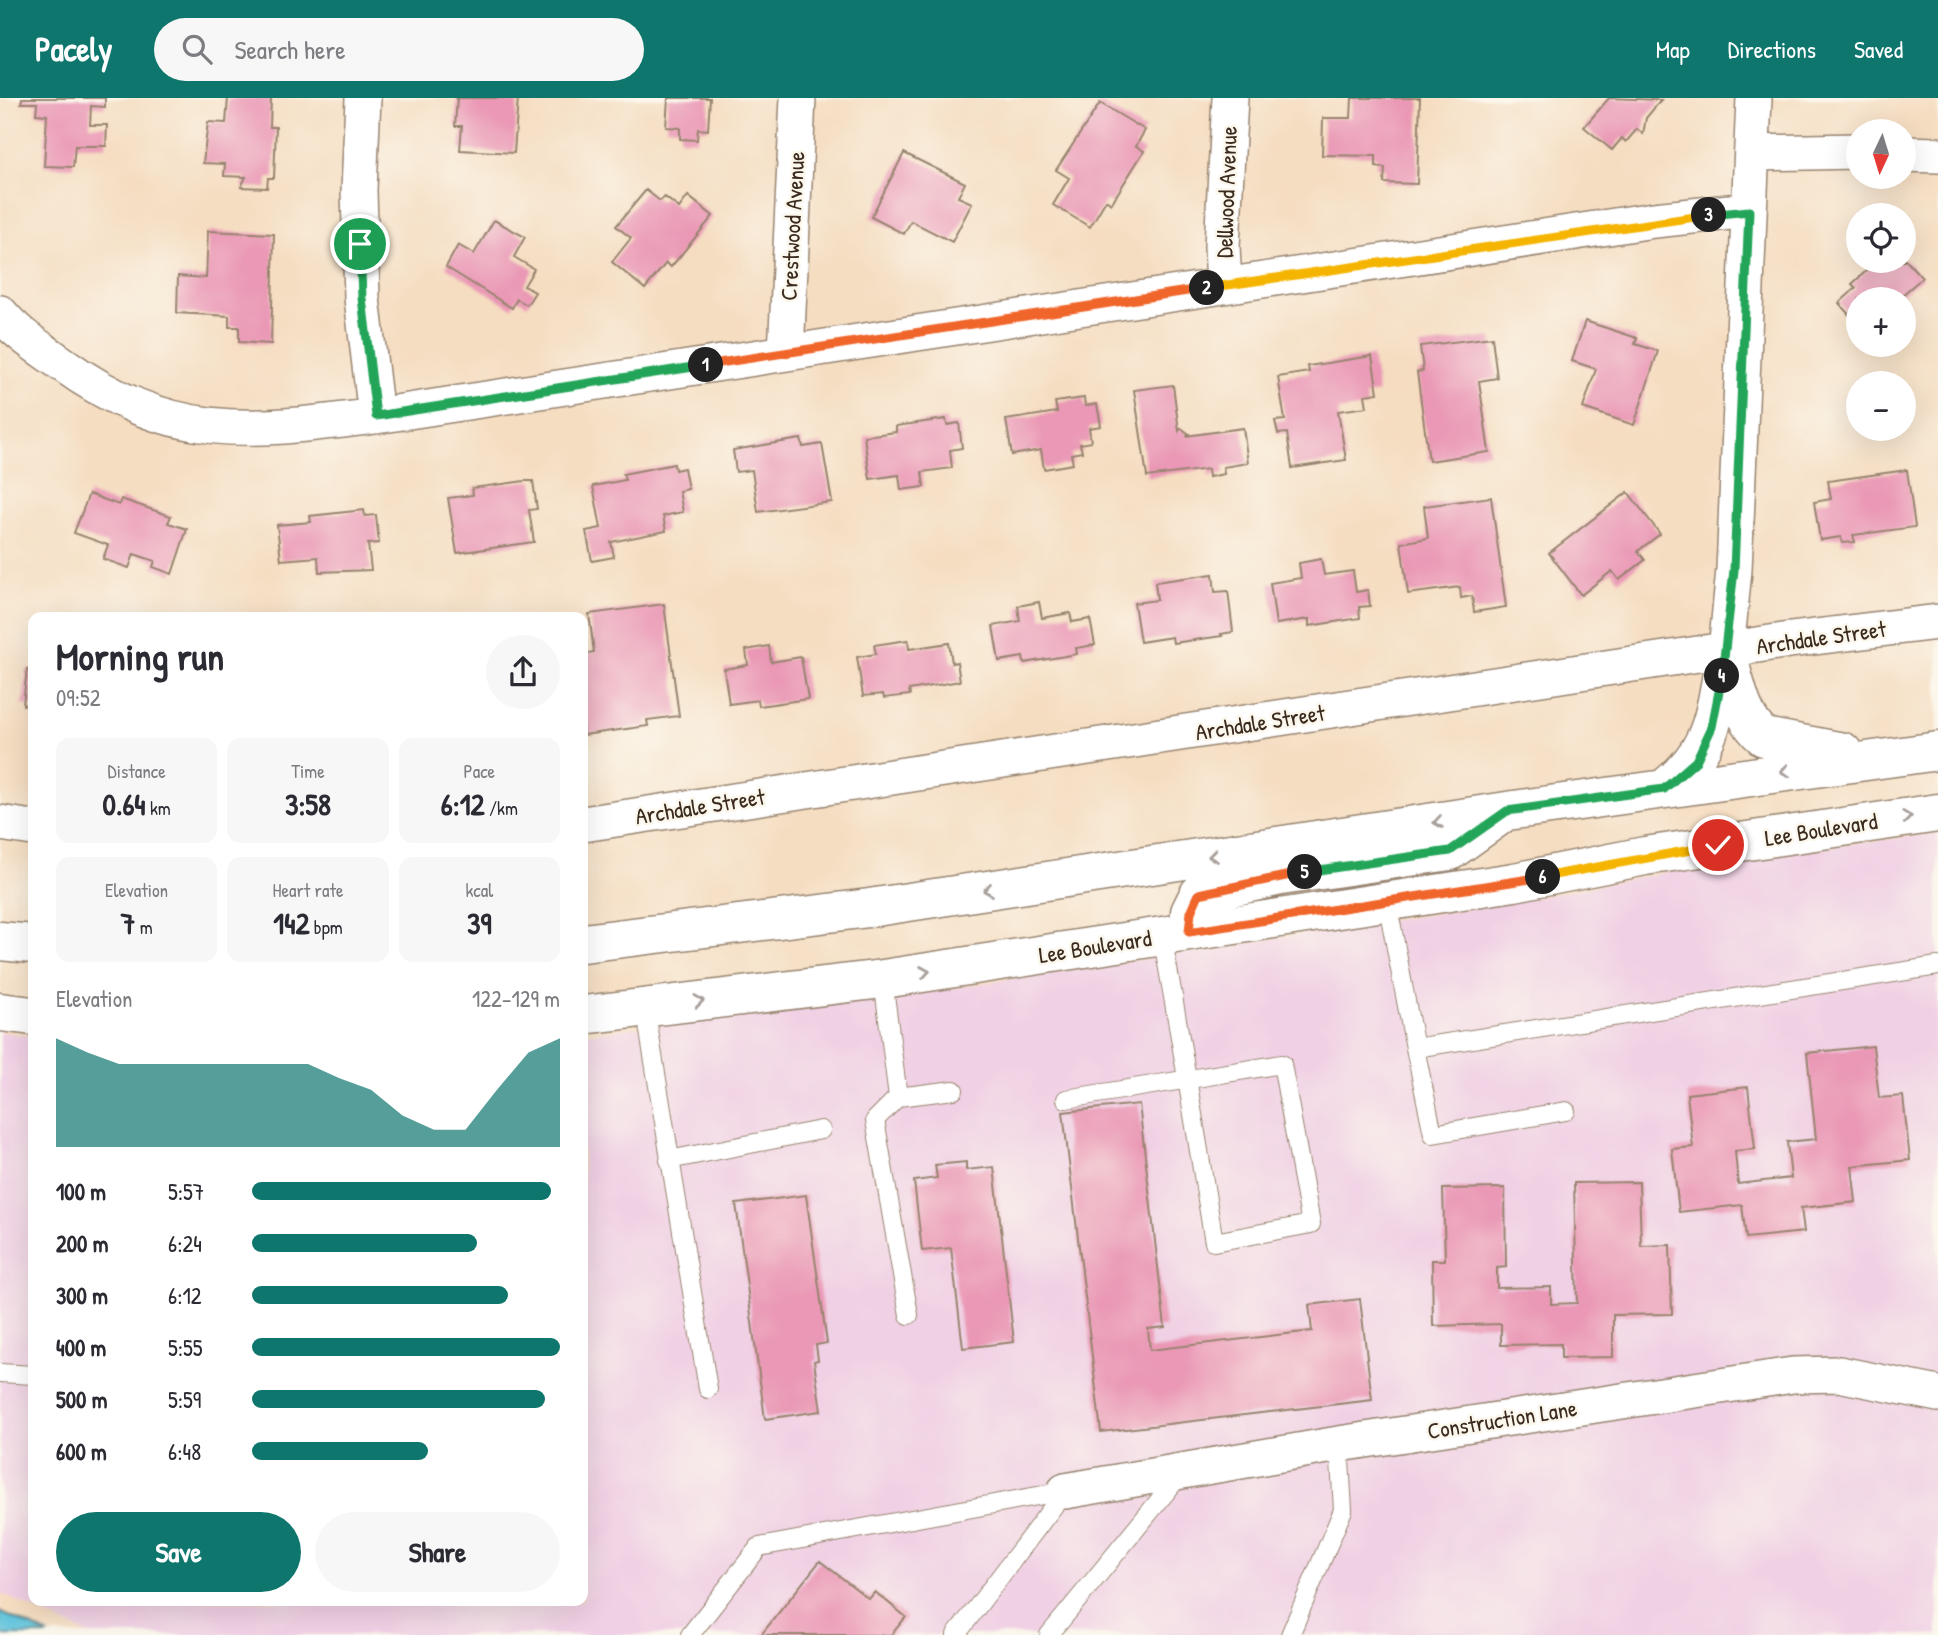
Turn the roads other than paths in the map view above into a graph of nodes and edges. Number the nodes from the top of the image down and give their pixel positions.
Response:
1 (363, 98) edge
2 (798, 98) edge
3 (1230, 98) edge
4 (1754, 98) edge
5 (1846, 151) edge
6 (1752, 153) junction
7 (1916, 154) edge
8 (1938, 155) edge
9 (1749, 211) junction
10 (1224, 285) junction
11 (0, 313) edge
12 (786, 353) junction
13 (376, 416) junction
14 (1938, 622) edge
15 (1726, 652) junction
16 (1938, 751) edge
17 (1876, 758) junction
18 (1664, 789) junction
19 (1507, 811) junction
20 (1938, 813) edge
21 (0, 823) edge
22 (588, 823) edge
23 (28, 827) edge
24 (1387, 901) junction
25 (1175, 934) junction
26 (0, 940) edge
27 (588, 942) edge
28 (28, 943) edge
29 (1938, 966) edge
30 (883, 979) junction
31 (645, 1007) junction
32 (0, 1012) edge
33 (588, 1014) edge
34 (28, 1015) edge
35 (1415, 1048) junction
36 (1187, 1079) junction
37 (954, 1090) dead end
38 (898, 1097) junction
39 (1066, 1099) dead end
40 (1566, 1111) dead end
41 (821, 1130) dead end
42 (669, 1160) junction
43 (909, 1315) dead end
44 (0, 1373) edge
45 (28, 1375) edge
46 (708, 1389) dead end
47 (1938, 1394) edge
48 (1339, 1444) junction
49 (1185, 1469) junction
50 (1065, 1491) junction
51 (690, 1635) edge
52 (956, 1635) edge
53 (1049, 1635) edge
54 (1290, 1635) edge

1 - 13 street
2 - 12 street, Crestwood Avenue
3 - 10 street, Dellwood Avenue
4 - 6 street
5 - 6 street
6 - 9 street
7 - 8 street
9 - 10 street
9 - 15 street
10 - 12 street
11 - 13 street
12 - 13 street
14 - 15 street, Archdale Street
15 - 17 main road
15 - 18 main road
15 - 22 street, Archdale Street
16 - 17 main road
17 -> 18 main road
18 - 19 main road
19 - 25 main road
19 -> 27 main road
24 -> 20 main road, Lee Boulevard
21 - 23 street
24 - 25 main road, Lee Boulevard
24 - 35 lane
30 -> 25 main road, Lee Boulevard
25 - 36 lane
26 - 28 main road
29 - 35 lane
31 -> 30 main road, Lee Boulevard
30 - 38 lane
31 - 33 main road, Lee Boulevard
31 - 42 lane
32 - 34 main road
35 - 40 lane
36 - 36 lane
36 - 39 lane
37 - 38 lane
38 - 43 lane
41 - 42 lane
42 - 46 lane
44 - 45 lane
47 - 48 street, Construction Lane
48 - 49 street, Construction Lane
48 - 54 lane
49 - 50 street, Construction Lane
49 - 53 lane
50 - 51 lane
50 - 52 lane

